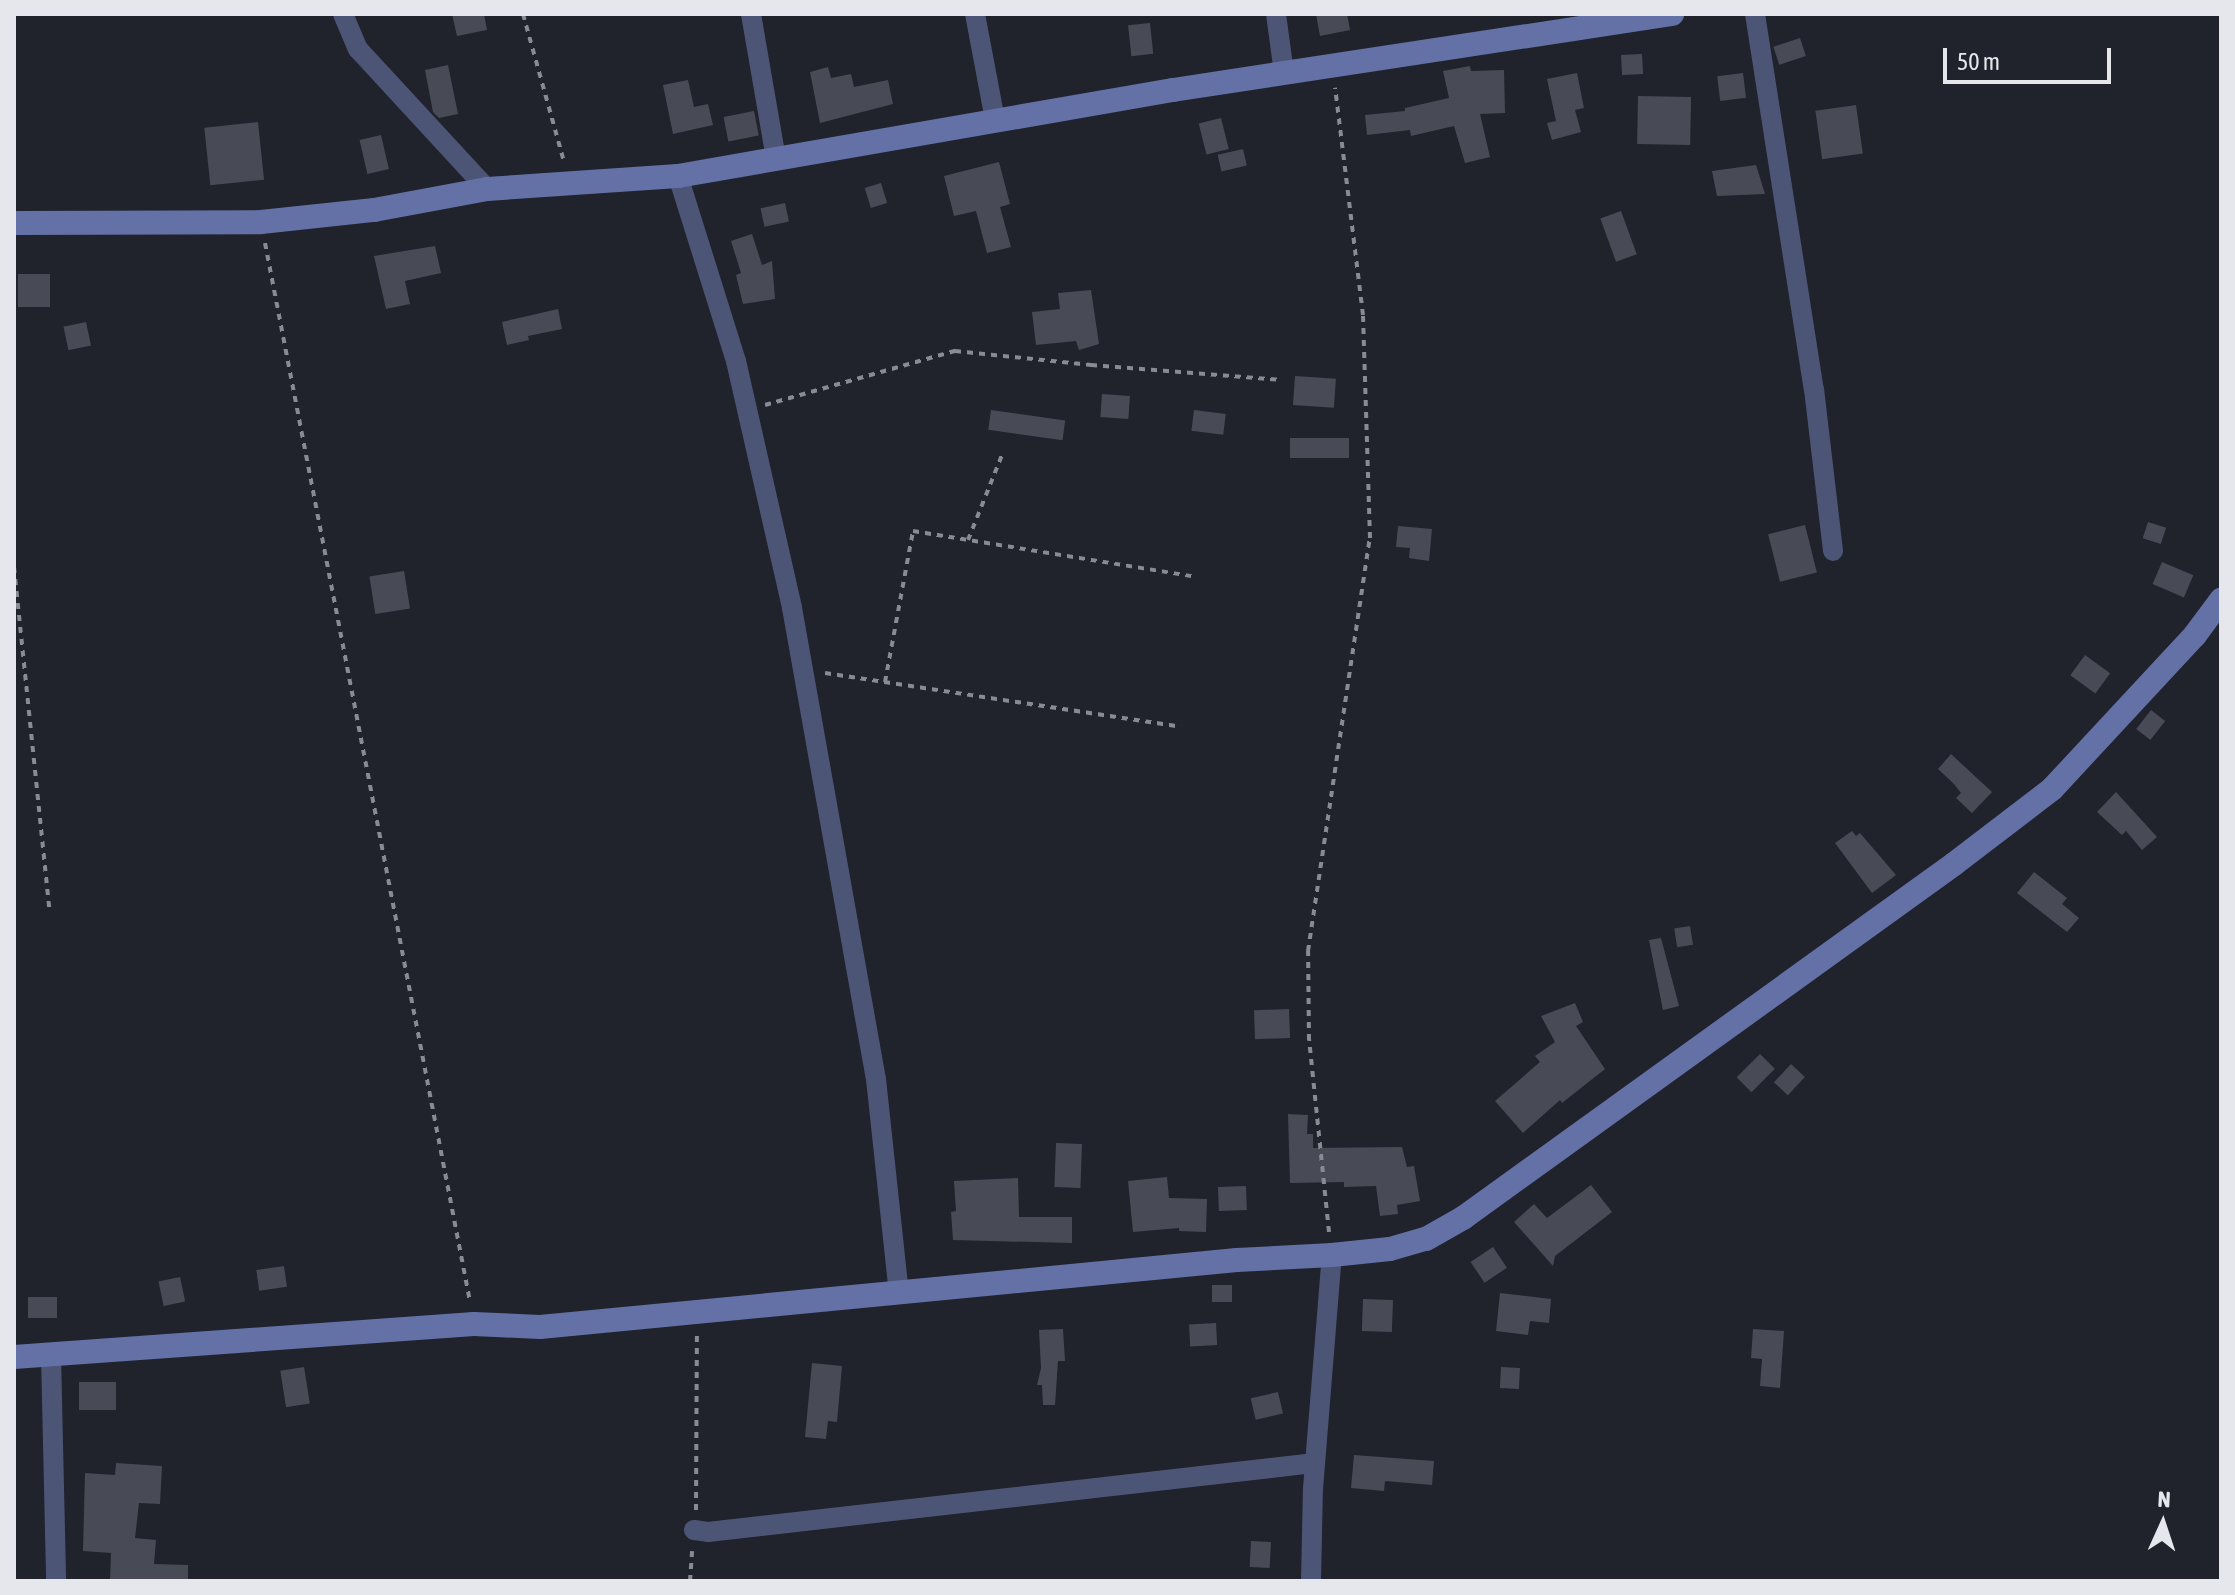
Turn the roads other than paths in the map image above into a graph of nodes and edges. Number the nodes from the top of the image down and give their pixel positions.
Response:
1 (343, 14) edge
2 (751, 14) edge
3 (975, 14) edge
4 (1276, 14) edge
5 (1672, 14) edge
6 (1755, 14) edge
7 (1646, 16) edge
8 (1284, 73) junction
9 (995, 120) junction
10 (776, 159) junction
11 (678, 176) junction
12 (487, 189) junction
13 (14, 223) edge
14 (1833, 551) dead end
15 (2221, 600) edge
16 (1332, 1255) junction
17 (899, 1293) junction
18 (51, 1355) junction
19 (14, 1357) edge
20 (1315, 1463) junction
21 (694, 1530) road end
22 (56, 1581) edge
23 (1311, 1581) edge

1 - 12 street
2 - 10 street
3 - 9 street
4 - 8 street
5 - 7 street
6 - 14 street
7 - 8 street
8 - 9 street
9 - 10 street
10 - 11 street
11 - 12 street
11 - 17 street
12 - 13 street
15 - 16 street
16 - 17 street
16 - 20 street
17 - 18 street
18 - 19 street
18 - 22 street
20 - 21 street
20 - 23 street

